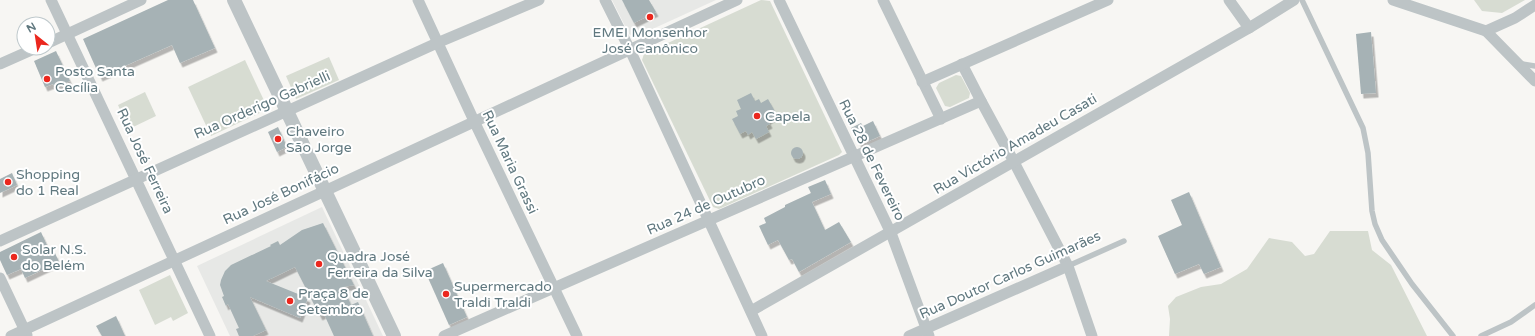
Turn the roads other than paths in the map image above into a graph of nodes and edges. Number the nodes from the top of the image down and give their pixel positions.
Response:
1 (51, 0) edge
2 (141, 0) edge
3 (234, 0) edge
4 (418, 0) edge
5 (539, 0) edge
6 (605, 0) edge
7 (737, 0) edge
8 (779, 0) edge
9 (883, 0) edge
10 (1108, 0) edge
11 (1229, 0) edge
12 (1296, 0) edge
13 (1393, 0) edge
14 (1535, 5) edge
15 (1249, 28) junction
16 (1486, 31) junction
17 (67, 34) junction
18 (56, 39) edge
19 (437, 43) junction
20 (630, 50) junction
21 (18, 56) edge
22 (1516, 63) junction
23 (0, 64) edge
24 (962, 64) junction
25 (1535, 66) edge
26 (1535, 81) edge
27 (922, 82) junction
28 (981, 102) junction
29 (286, 111) junction
30 (941, 119) junction
31 (474, 123) junction
32 (854, 156) junction
33 (1014, 162) junction
34 (136, 179) junction
35 (325, 190) junction
36 (709, 221) junction
37 (890, 233) junction
38 (0, 241) edge
39 (1124, 241) dead end
40 (175, 261) junction
41 (1068, 266) junction
42 (0, 278) edge
43 (554, 289) junction
44 (1535, 305) edge
45 (751, 311) junction
46 (927, 332) edge
47 (26, 333) edge
48 (11, 336) edge
49 (210, 336) edge
50 (394, 336) edge
51 (444, 336) edge
52 (577, 336) edge
53 (762, 336) edge
54 (909, 336) edge
55 (1092, 336) edge
56 (1453, 336) edge
57 (1481, 336) edge

1 - 17 street, Rua José Ferreira
2 - 17 street
3 - 29 street
4 - 19 street, Rua Maria Grassi
5 - 19 street, Rua Orderigo Gabrielli
6 - 20 street
7 - 20 street, Rua José Bonifácio
8 - 32 street, Rua 28 de Fevereiro
9 - 27 street
10 - 24 street
11 - 15 street
12 - 15 street, Rua Victório Amadeu Casati
12 - 56 lane
13 - 16 street
14 - 16 street
15 - 33 street, Rua Victório Amadeu Casati
16 - 22 street
17 - 18 street
17 - 34 street, Rua José Ferreira
19 - 29 street, Rua Orderigo Gabrielli
19 - 31 street, Rua Maria Grassi
20 - 31 street, Rua José Bonifácio
20 - 36 street
21 - 23 street
22 - 25 lane
22 - 26 street
24 - 27 street
24 - 28 street
27 - 30 street
28 - 30 street, Rua 24 de Outubro
28 - 33 street
29 - 34 street, Rua Orderigo Gabrielli
29 - 35 street
30 - 32 street, Rua 24 de Outubro
31 - 35 street, Rua José Bonifácio
31 - 43 street, Rua Maria Grassi
32 - 36 street, Rua 24 de Outubro
32 - 37 street, Rua 28 de Fevereiro
33 - 37 street, Rua Victório Amadeu Casati
33 - 41 street
34 - 38 street, Rua Orderigo Gabrielli
34 - 40 street, Rua José Ferreira
35 - 40 street, Rua José Bonifácio
35 - 50 street
36 - 43 street, Rua 24 de Outubro
36 - 45 street
37 - 45 street, Rua Victório Amadeu Casati
37 - 46 street, Rua 28 de Fevereiro
39 - 41 lane, Rua Doutor Carlos Guimarães
40 - 47 street, Rua José Bonifácio
40 - 49 street, Rua José Ferreira
41 - 46 street, Rua Doutor Carlos Guimarães
41 - 55 street
42 - 47 street
43 - 51 street, Rua 24 de Outubro
43 - 52 street, Rua Maria Grassi
44 - 57 lane
45 - 53 street
46 - 54 street, Rua Doutor Carlos Guimarães
47 - 48 street, Rua José Bonifácio

